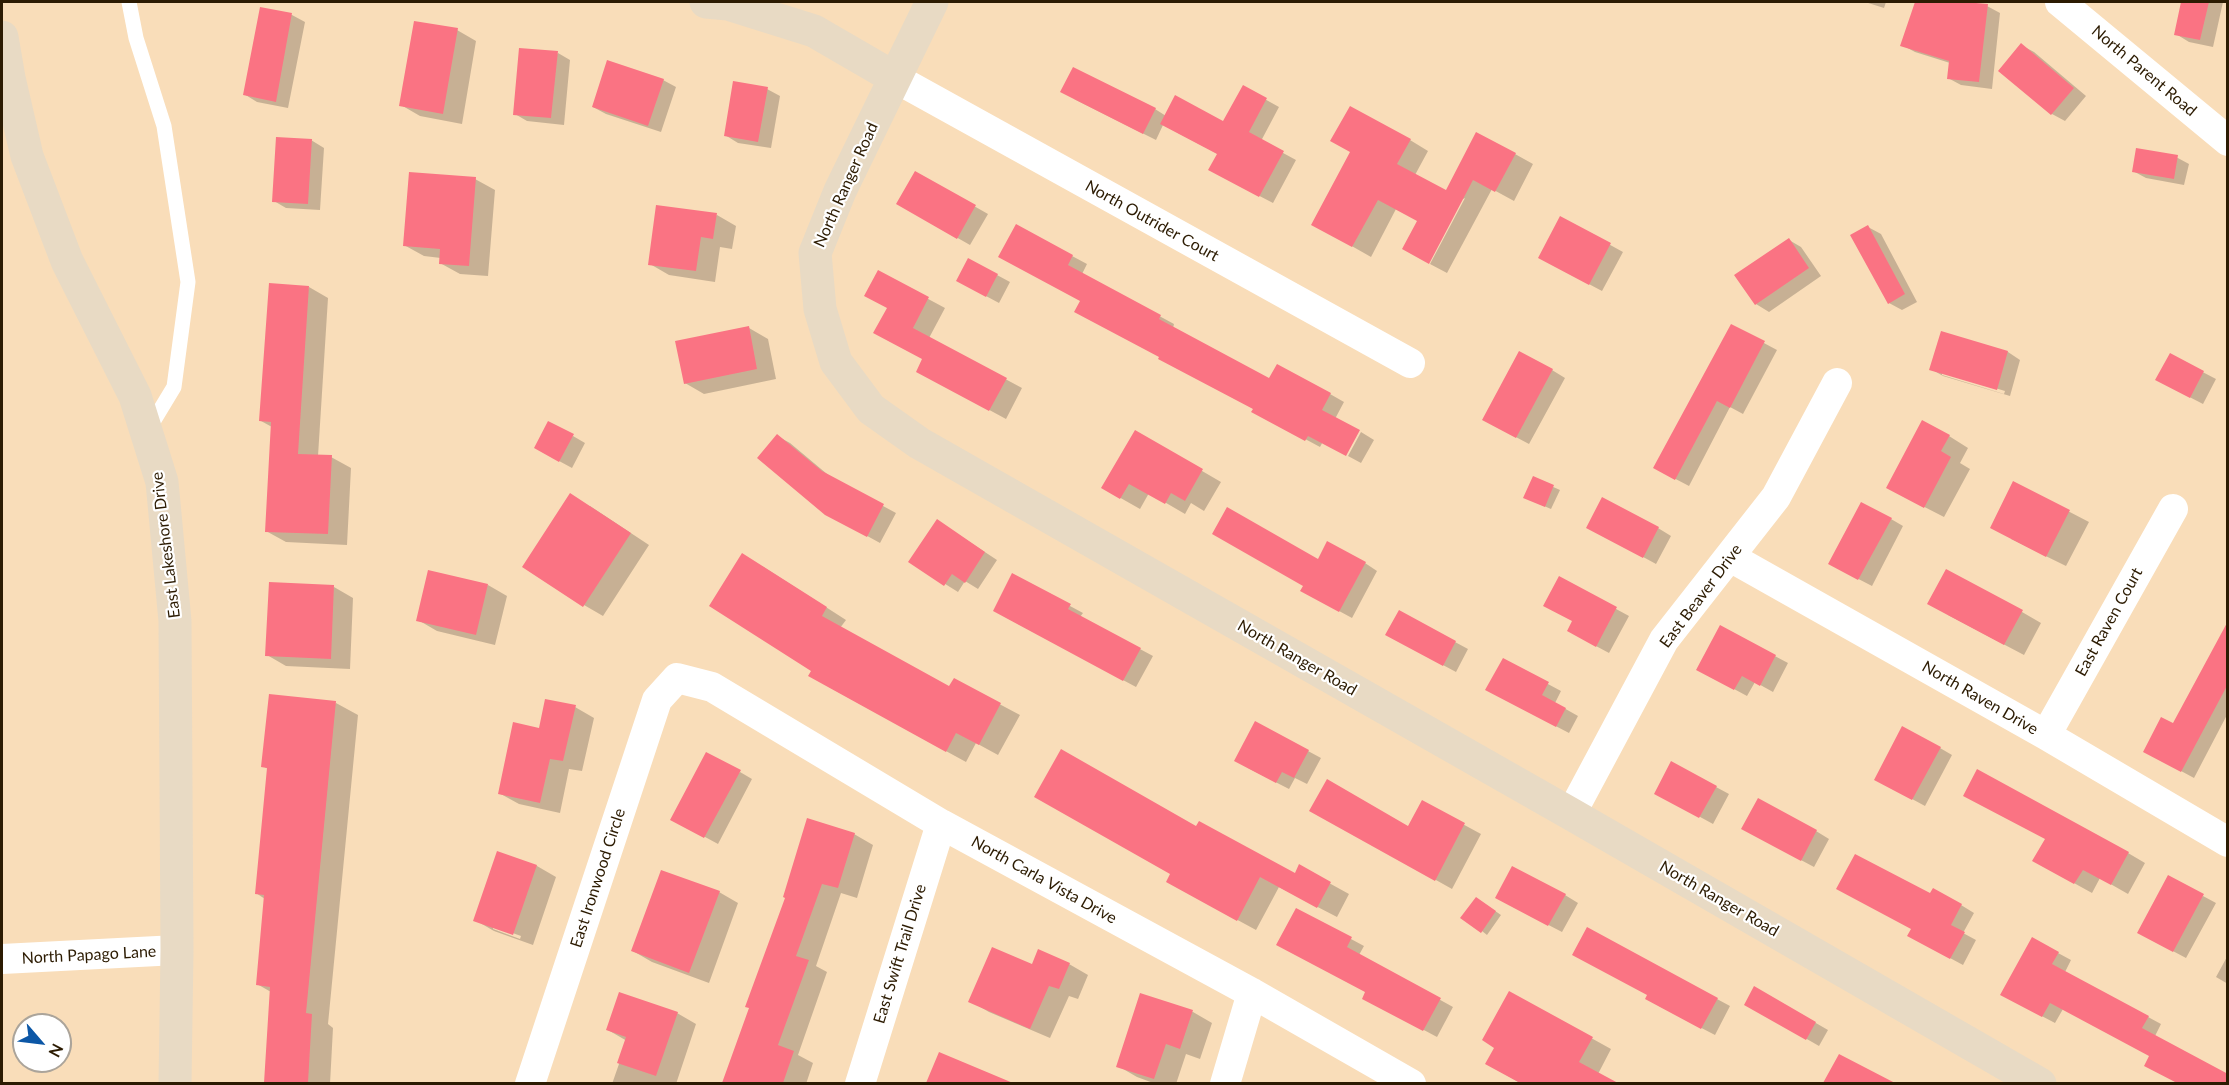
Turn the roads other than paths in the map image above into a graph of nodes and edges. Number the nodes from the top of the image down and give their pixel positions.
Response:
1 (129, 2) edge
2 (706, 2) edge
3 (932, 2) edge
4 (2060, 2) edge
5 (2, 37) edge
6 (895, 78) junction
7 (2228, 141) edge
8 (1410, 363) dead end
9 (1838, 383) dead end
10 (146, 432) junction
11 (2173, 509) dead end
12 (1730, 557) junction
13 (677, 678) joint
14 (2046, 735) junction
15 (1571, 814) junction
16 (941, 824) junction
17 (2228, 842) edge
18 (177, 950) junction
19 (2, 959) edge
20 (1252, 993) junction
21 (175, 1083) edge
22 (530, 1083) edge
23 (860, 1083) edge
24 (1225, 1083) edge
25 (1411, 1083) edge
26 (2040, 1083) edge

1 - 10 lane
2 - 6 street
3 - 6 street, North Ranger Road
4 - 7 street, North Parent Road
5 - 10 street, East Lakeshore Drive
6 - 8 street, North Outrider Court
6 - 15 street, North Ranger Road
9 - 12 street, East Beaver Drive
10 - 18 street, East Lakeshore Drive
11 - 14 street, East Raven Court
12 - 14 street, North Raven Drive
12 - 15 street, East Beaver Drive
13 - 16 street, North Carla Vista Drive
13 - 22 street, East Ironwood Circle
14 - 17 street, North Raven Drive
15 - 26 street, North Ranger Road
16 - 20 street, North Carla Vista Drive
16 - 23 street, East Swift Trail Drive
18 - 19 street, North Papago Lane
18 - 21 street, East Lakeshore Drive
20 - 24 street
20 - 25 street, North Carla Vista Drive

